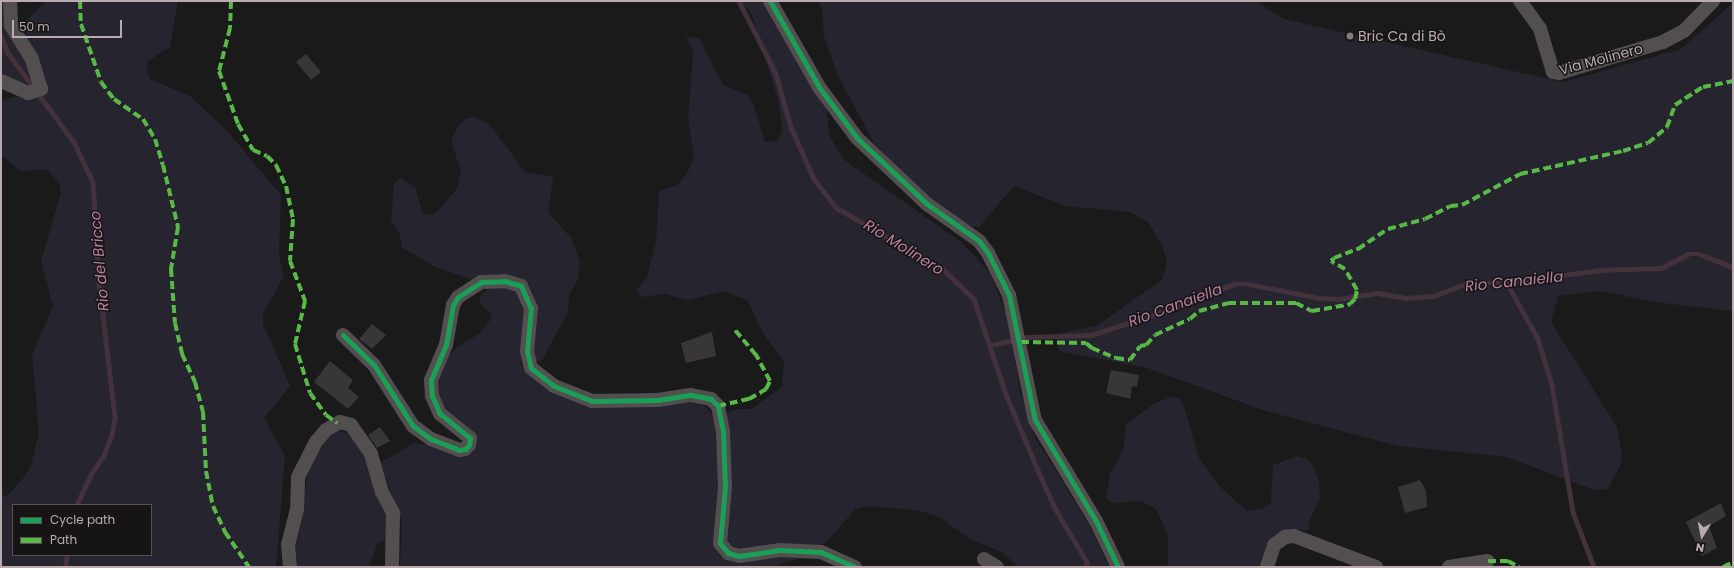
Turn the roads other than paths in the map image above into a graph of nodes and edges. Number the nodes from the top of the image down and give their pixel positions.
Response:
1 (10, 1) edge
2 (770, 1) edge
3 (1520, 1) edge
4 (1713, 1) edge
5 (1, 81) edge
6 (342, 335) dead end
7 (984, 559) dead end
8 (1488, 561) dead end
9 (290, 567) edge
10 (392, 567) edge
11 (856, 567) edge
12 (997, 567) edge
13 (1118, 567) edge
14 (1267, 567) edge
15 (1376, 567) edge
16 (1449, 567) edge

1 - 5 street
2 - 13 street
3 - 4 street, Via Molinero
6 - 11 street
7 - 12 street
8 - 16 street
9 - 10 street
14 - 15 street

